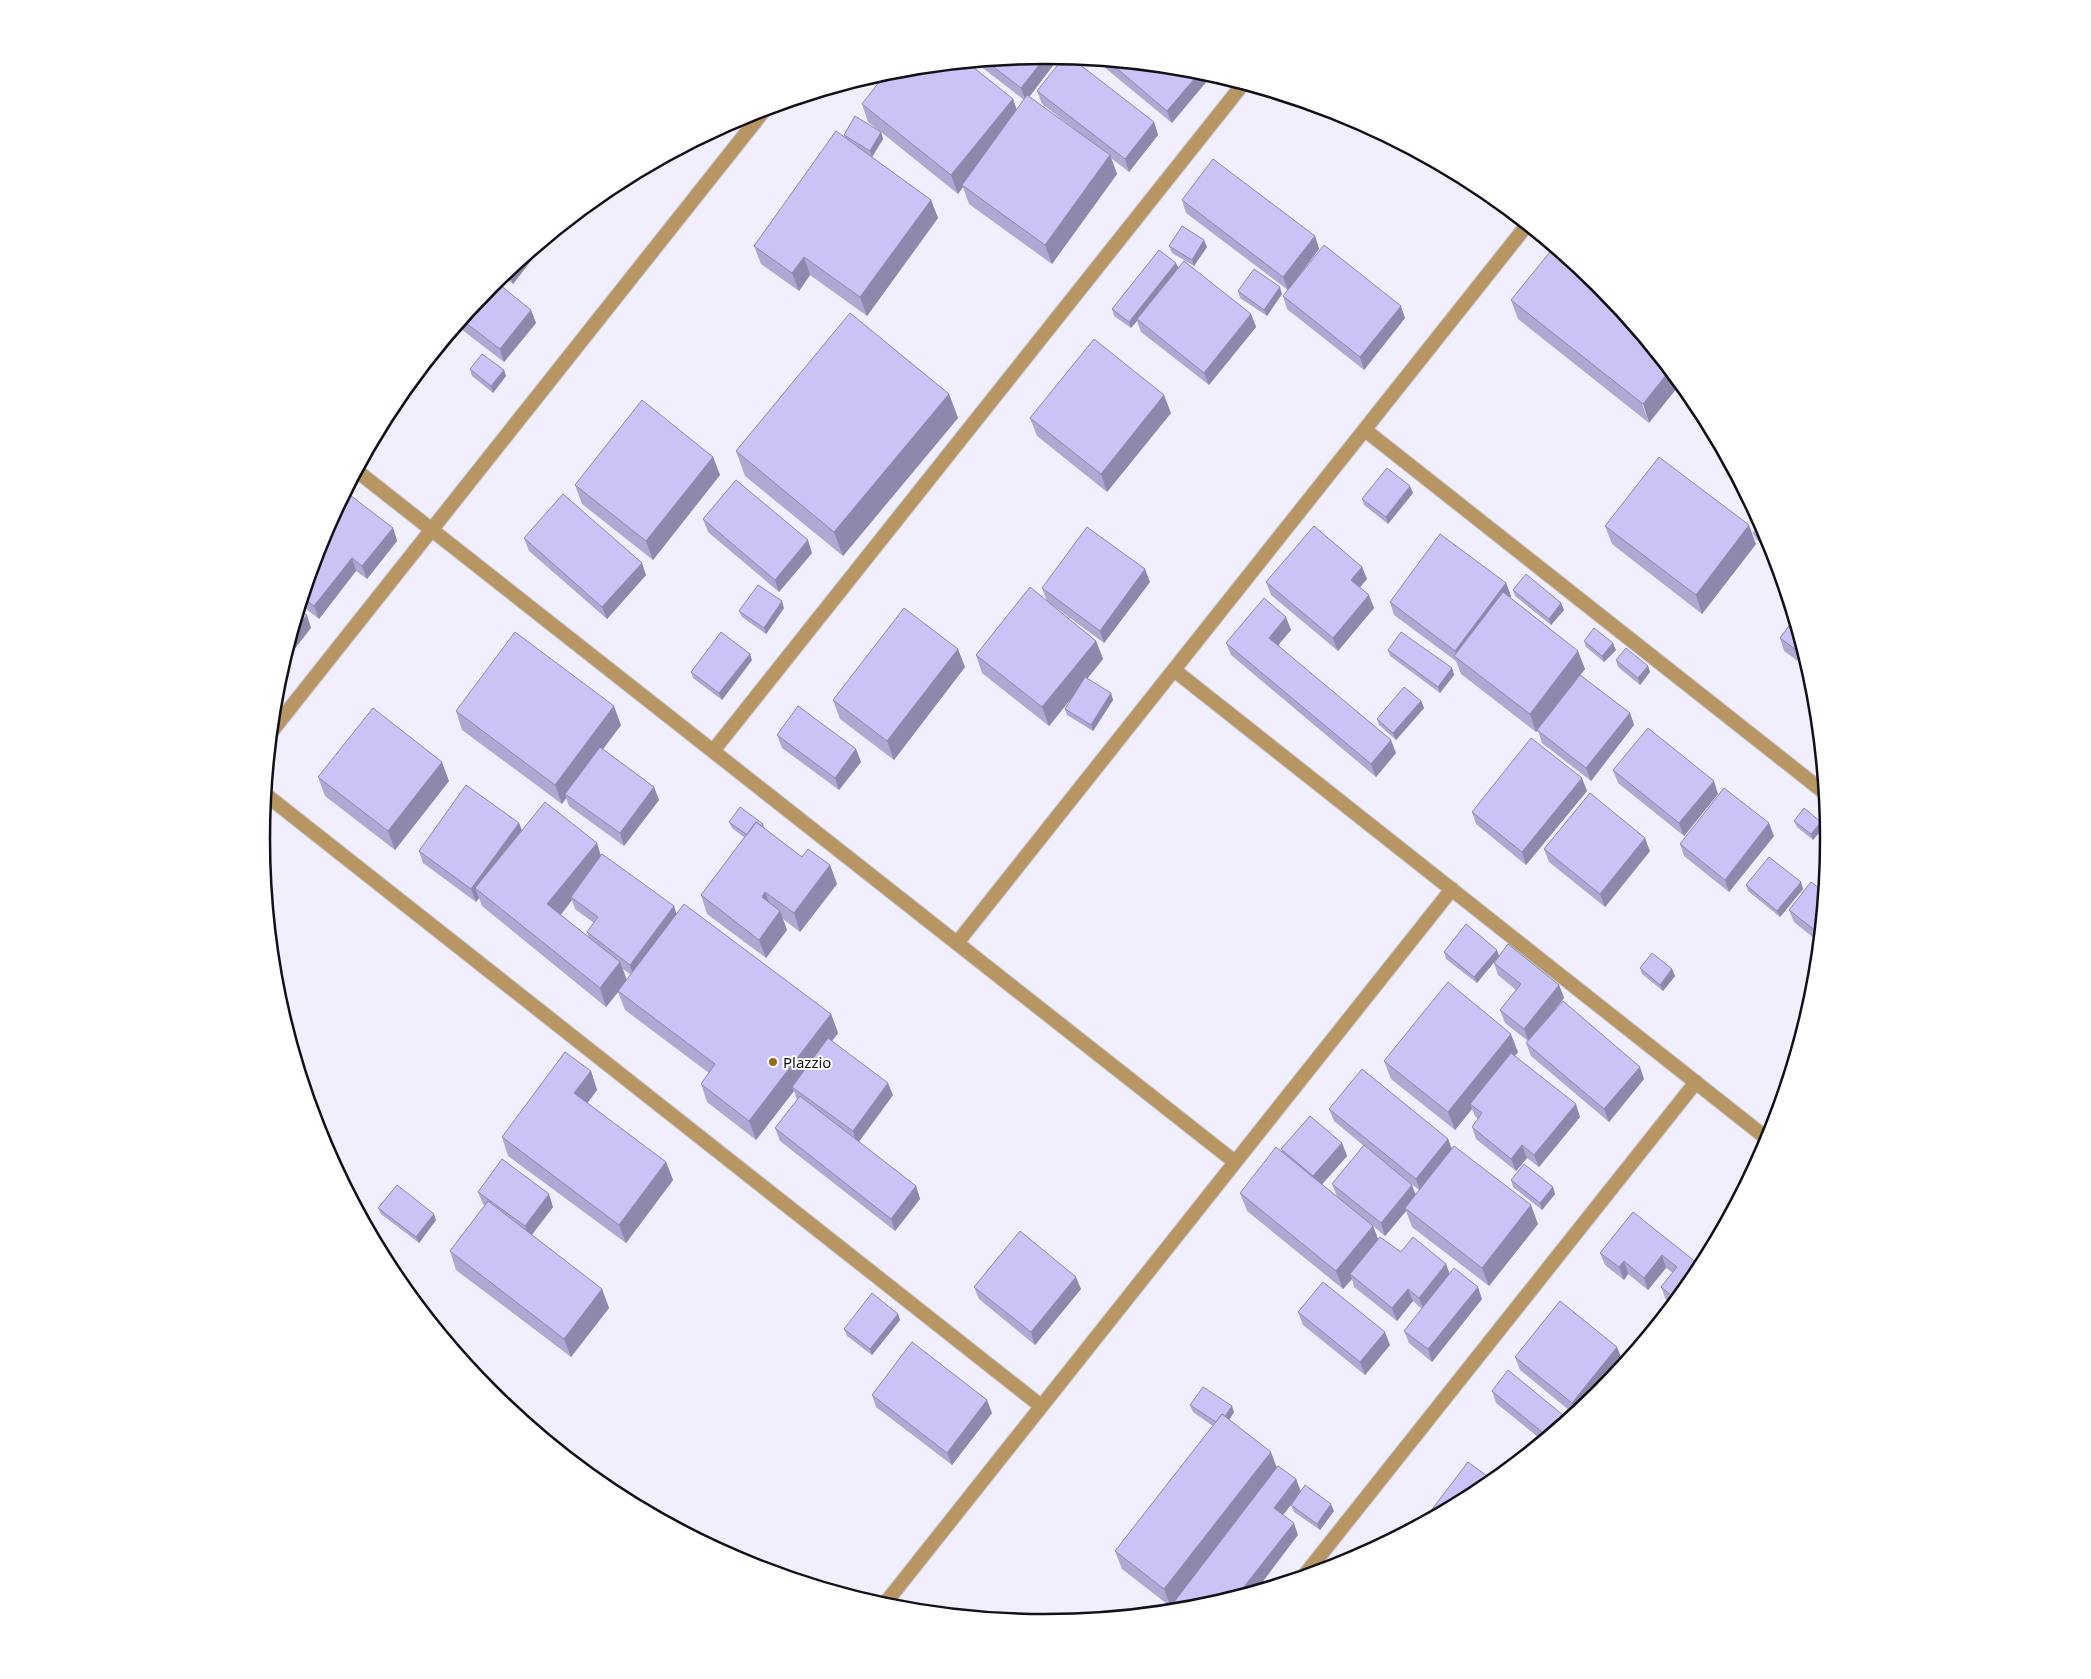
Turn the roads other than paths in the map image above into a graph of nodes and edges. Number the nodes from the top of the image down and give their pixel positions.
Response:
1 (1239, 89) edge
2 (756, 120) edge
3 (1524, 229) edge
4 (1365, 430) junction
5 (362, 473) edge
6 (432, 529) junction
7 (1174, 670) junction
8 (279, 722) edge
9 (713, 751) junction
10 (1820, 789) edge
11 (271, 798) edge
12 (1452, 889) junction
13 (957, 944) junction
14 (1696, 1082) junction
15 (1763, 1134) edge
16 (1235, 1162) junction
17 (1041, 1406) junction
18 (1310, 1568) edge
19 (889, 1599) edge

1 - 9 street
2 - 6 street
3 - 4 street
4 - 7 street
4 - 10 street
5 - 6 street
6 - 8 street
6 - 9 street
7 - 12 street
7 - 13 street
9 - 13 street
11 - 17 street
12 - 14 street
12 - 16 street
13 - 16 street
14 - 15 street
14 - 18 street
16 - 17 street
17 - 19 street

